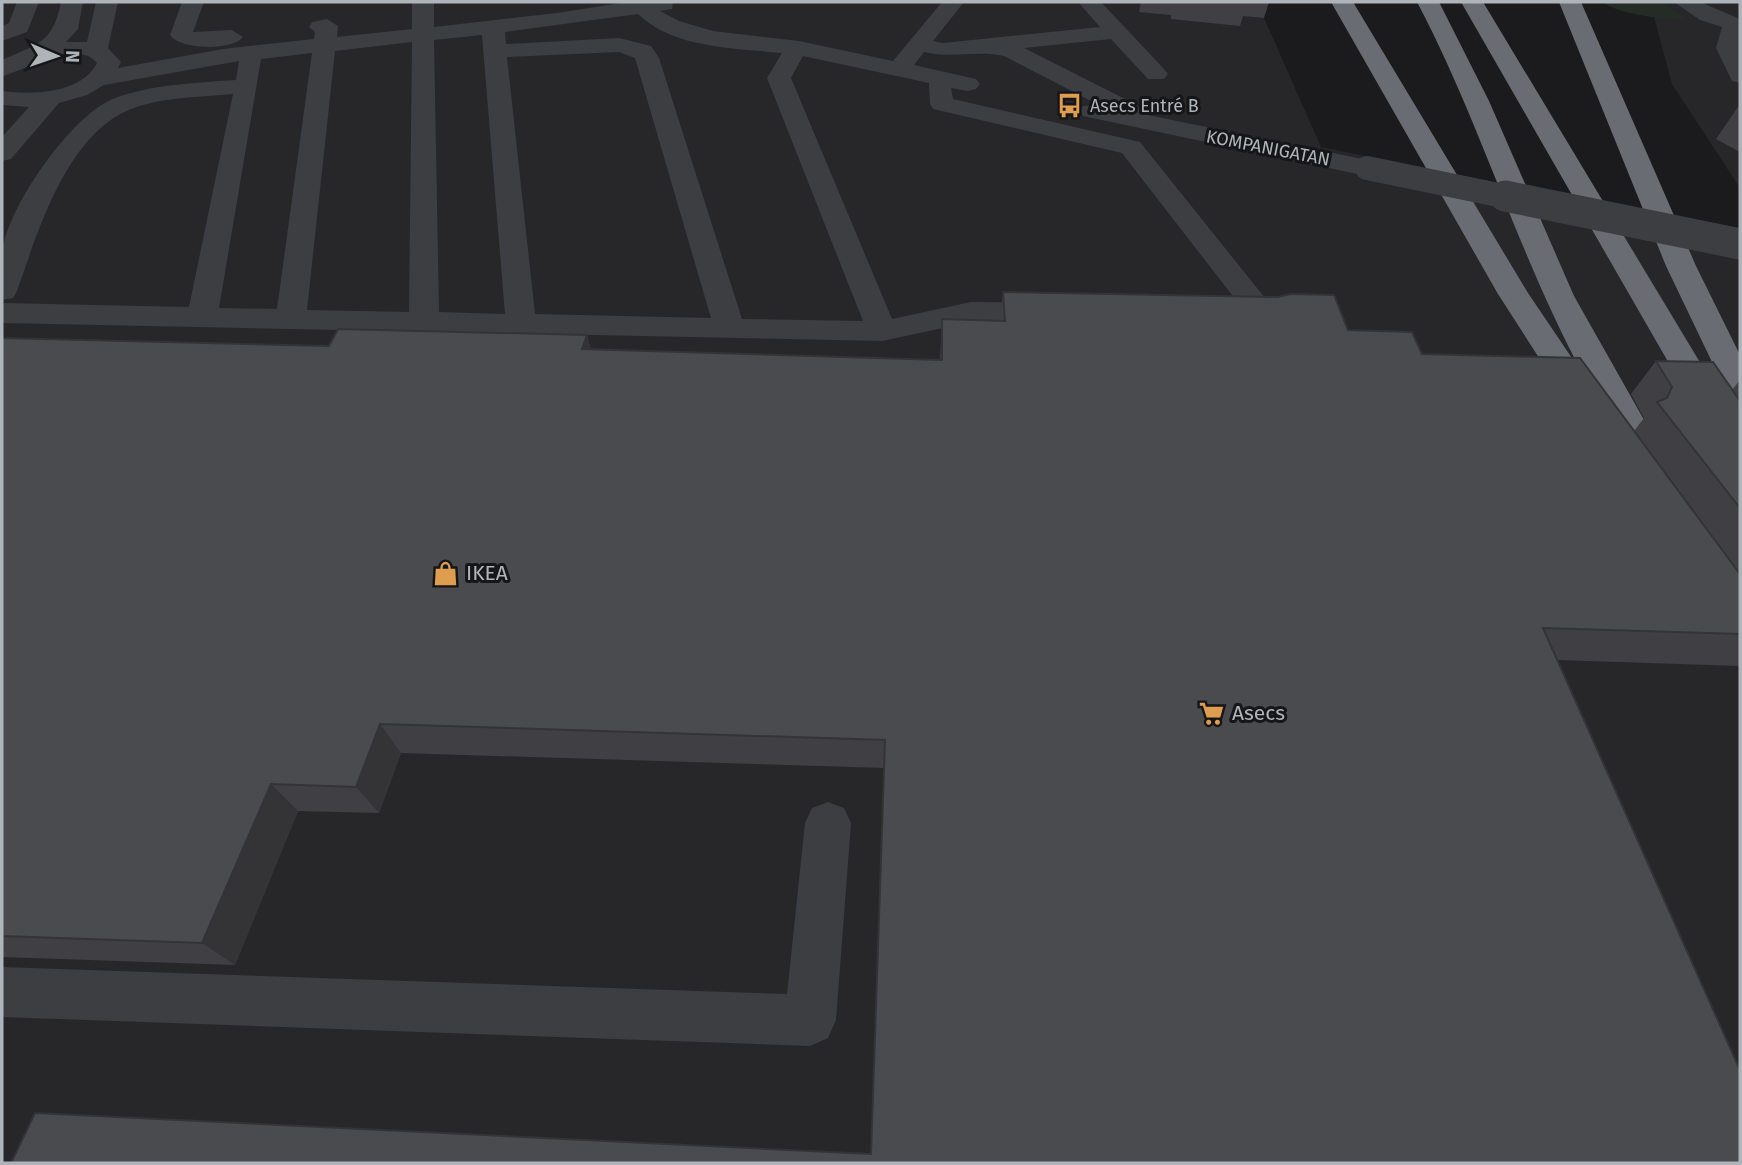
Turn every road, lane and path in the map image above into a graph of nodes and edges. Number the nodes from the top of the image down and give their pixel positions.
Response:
1 (29, 2) edge
2 (72, 2) edge
3 (107, 2) edge
4 (193, 2) edge
5 (423, 2) edge
6 (562, 2) edge
7 (673, 2) edge
8 (953, 2) edge
9 (1090, 2) edge
10 (1342, 2) edge
11 (1428, 2) edge
12 (1472, 2) edge
13 (1570, 2) edge
14 (1685, 2) edge
15 (640, 5) edge
16 (708, 14) dead end
17 (1737, 25) edge
18 (1117, 33) junction
19 (2, 34) edge
20 (423, 35) junction
21 (494, 39) junction
22 (918, 44) junction
23 (979, 46) junction
24 (796, 48) junction
25 (42, 52) junction
26 (323, 54) junction
27 (251, 61) junction
28 (100, 62) junction
29 (4, 67) edge
30 (899, 69) junction
31 (1156, 74) dead end
32 (1740, 76) edge
33 (943, 79) junction
34 (996, 90) dead end
35 (51, 97) junction
36 (2, 98) edge
37 (1070, 106) dead end
38 (1151, 124) junction
39 (2, 153) edge
40 (1740, 244) edge
41 (2, 291) edge
42 (2, 313) edge
43 (1086, 315) edge
44 (202, 317) junction
45 (1214, 318) edge
46 (290, 319) junction
47 (424, 322) junction
48 (521, 325) junction
49 (730, 330) junction
50 (882, 331) junction
51 (1740, 387) edge
52 (1740, 447) edge
53 (828, 824) dead end
54 (2, 992) edge

1 - 19 street
2 - 25 street
3 - 28 street
4 - 27 street
5 - 20 street
6 - 21 street
7 - 15 street
8 - 22 street
9 - 18 street
10 - 11 highway
12 - 52 highway
13 - 51 highway
14 - 17 street
15 - 21 street
15 - 24 street
16 - 24 street
17 - 32 street
18 - 23 street
18 - 31 street
20 - 21 street
20 - 26 street
20 - 47 street
21 - 48 street
21 - 49 street
22 - 23 street
22 - 30 street
23 - 38 street
24 - 30 street
24 - 50 street
25 - 28 street
25 - 29 street
26 - 27 street
26 - 27 street
26 - 46 street
27 - 28 street
27 - 41 street
27 - 44 street
28 - 35 street
30 - 33 street
33 - 34 street
33 - 45 street
35 - 36 street
35 - 39 street
37 - 38 street, KOMPANIGATAN
38 - 40 street, KOMPANIGATAN, bridge
42 - 44 street
43 - 50 street
44 - 46 street
46 - 47 street
47 - 48 street
48 - 49 street
49 - 50 street
53 - 54 street

